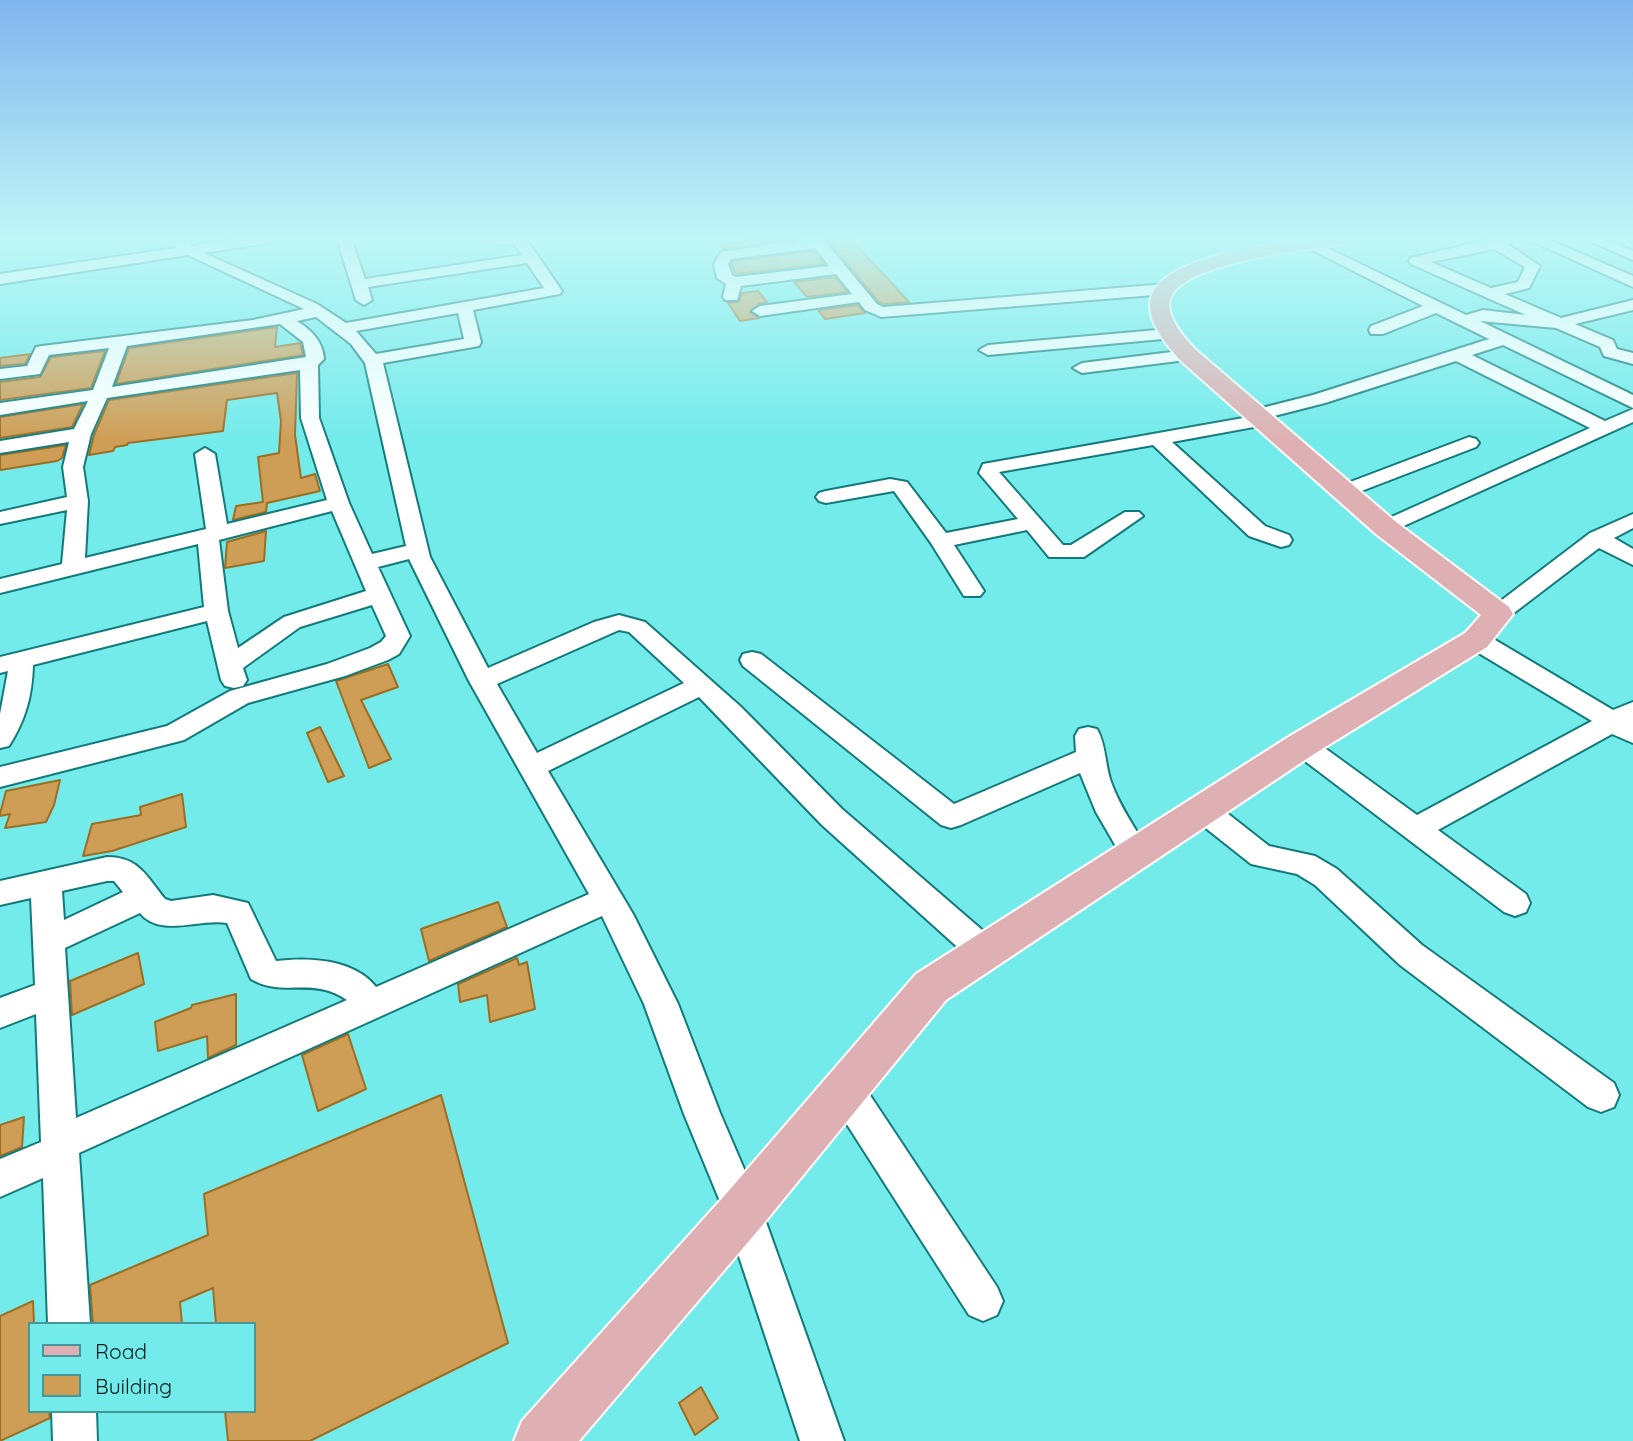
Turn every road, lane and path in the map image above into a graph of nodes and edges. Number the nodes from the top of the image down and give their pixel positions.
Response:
1 (306, 306) edge
2 (365, 306) edge
3 (398, 306) edge
4 (463, 306) edge
5 (464, 306) edge
6 (795, 306) edge
7 (869, 306) edge
8 (967, 306) edge
9 (1162, 306) edge
10 (1520, 306) edge
11 (1628, 306) edge
12 (1436, 307) joint
13 (760, 311) dead end
14 (319, 312) junction
15 (285, 320) junction
16 (378, 321) junction
17 (1464, 321) junction
18 (1559, 323) junction
19 (345, 328) junction
20 (1377, 330) dead end
21 (1502, 340) junction
22 (120, 341) junction
23 (1178, 344) junction
24 (988, 350) dead end
25 (1457, 354) junction
26 (1633, 359) edge
27 (372, 360) junction
28 (309, 363) junction
29 (1082, 368) dead end
30 (0, 374) edge
31 (100, 395) junction
32 (1633, 402) edge
33 (0, 409) edge
34 (1633, 415) edge
35 (1260, 418) junction
36 (1605, 428) junction
37 (81, 434) junction
38 (1156, 438) junction
39 (1469, 443) dead end
40 (0, 447) edge
41 (205, 454) dead end
42 (1344, 491) junction
43 (826, 497) dead end
44 (78, 501) junction
45 (339, 503) junction
46 (1132, 516) dead end
47 (0, 518) edge
48 (1633, 520) edge
49 (1032, 523) junction
50 (1387, 528) junction
51 (213, 536) junction
52 (1598, 538) junction
53 (1281, 540) dead end
54 (941, 541) junction
55 (417, 550) junction
56 (1633, 558) edge
57 (365, 563) junction
58 (73, 569) junction
59 (0, 586) edge
60 (972, 591) dead end
61 (379, 595) junction
62 (216, 611) junction
63 (1487, 627) junction
64 (752, 660) dead end
65 (11, 662) edge
66 (230, 665) junction
67 (482, 681) junction
68 (702, 685) junction
69 (239, 697) junction
70 (1626, 722) edge
71 (0, 739) edge
72 (1303, 745) junction
73 (532, 767) junction
74 (0, 777) edge
75 (1203, 810) junction
76 (1415, 829) junction
77 (1135, 853) junction
78 (46, 883) junction
79 (0, 893) edge
80 (145, 896) junction
81 (608, 899) junction
82 (1515, 903) dead end
83 (48, 942) junction
84 (985, 952) junction
85 (50, 994) junction
86 (370, 1005) junction
87 (0, 1013) edge
88 (845, 1089) junction
89 (1601, 1095) dead end
90 (61, 1148) junction
91 (0, 1178) edge
92 (743, 1211) junction
93 (984, 1301) dead end
94 (69, 1322) edge
95 (74, 1413) edge
96 (75, 1441) edge
97 (542, 1441) edge
98 (822, 1441) edge

1 - 14 street
2 - 19 street
3 - 16 street
4 - 16 street
5 - 27 street
6 - 13 street
7 - 8 street
9 - 23 main road
10 - 18 street
11 - 18 street
12 - 17 street
12 - 20 street
14 - 15 street
14 - 19 street
15 - 22 street
15 - 28 street
16 - 19 street
17 - 18 street
17 - 21 street
18 - 26 street
19 - 27 street
21 - 25 street
21 - 32 street
22 - 30 street
22 - 31 street
23 - 24 street
23 - 29 street
23 - 35 main road
25 - 35 street
25 - 36 street
27 - 55 street
28 - 31 street
28 - 45 street
31 - 33 street
31 - 37 street
34 - 36 street
35 - 38 street
35 - 42 main road
36 - 50 street
37 - 40 street
37 - 44 street
38 - 49 street
38 - 53 street
39 - 42 street
41 - 51 street
42 - 50 main road
43 - 54 street
44 - 47 street
44 - 58 street
45 - 51 street
45 - 57 street
46 - 49 street
48 - 52 street
49 - 54 street
50 - 63 main road
51 - 58 street
51 - 62 street
52 - 56 street
52 - 63 street
54 - 60 street
55 - 57 street
55 - 67 street
57 - 61 street
58 - 59 street
61 - 66 street
61 - 69 street
62 - 65 street
62 - 66 street
63 - 70 street
63 - 72 main road
64 - 77 street
65 - 71 street
66 - 69 street
67 - 68 street
67 - 73 street
68 - 73 street
68 - 84 street
69 - 74 street
70 - 76 street
72 - 75 main road
72 - 76 street
73 - 81 street
75 - 77 main road
75 - 89 street
76 - 82 street
77 - 84 main road
78 - 79 street
78 - 80 street
78 - 83 street
80 - 83 street
80 - 86 street
81 - 86 street
81 - 92 street
83 - 85 street
84 - 88 main road
85 - 87 street
85 - 90 street
86 - 90 street
88 - 92 main road
88 - 93 street
90 - 91 street
90 - 94 street
92 - 97 main road
92 - 98 street
95 - 96 street

